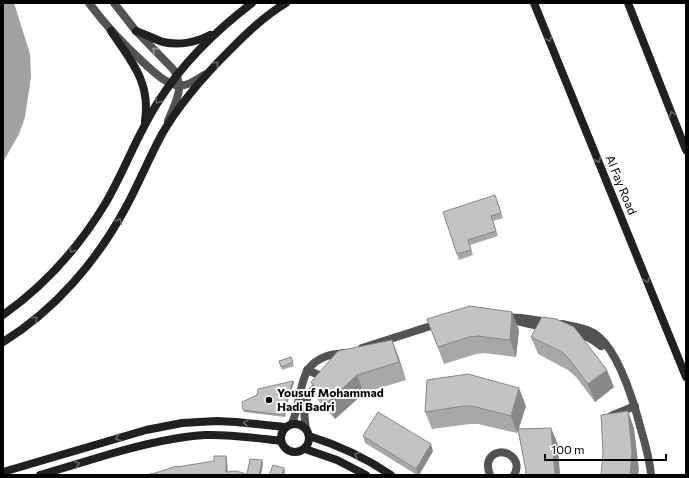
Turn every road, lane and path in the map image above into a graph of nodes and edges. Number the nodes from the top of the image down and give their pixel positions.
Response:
1 (89, 3) edge
2 (114, 3) edge
3 (252, 3) edge
4 (286, 3) edge
5 (628, 3) edge
6 (534, 5) edge
7 (111, 31) junction
8 (136, 31) junction
9 (218, 31) junction
10 (206, 74) junction
11 (177, 75) junction
12 (170, 83) junction
13 (179, 85) junction
14 (145, 123) junction
15 (163, 133) junction
16 (686, 150) edge
17 (3, 315) edge
18 (499, 317) edge
19 (446, 321) edge
20 (3, 342) edge
21 (348, 353) junction
22 (332, 362) edge
23 (308, 370) junction
24 (686, 377) edge
25 (635, 406) junction
26 (601, 420) edge
27 (289, 425) junction
28 (307, 432) junction
29 (281, 441) junction
30 (305, 449) junction
31 (650, 460) junction
32 (3, 472) edge
33 (40, 475) edge
34 (366, 475) edge
35 (391, 475) edge
36 (490, 475) edge
37 (514, 475) edge
38 (652, 475) edge
39 (656, 475) edge

1 - 7 street
2 - 8 street
3 - 9 street
10 -> 4 street
16 -> 5 street
6 -> 24 street, Al Fay Road
7 - 12 street
7 - 14 street
8 - 9 street
11 -> 8 street
9 - 11 street
10 - 13 street
10 - 15 street
11 - 12 street
11 - 13 street
12 - 13 street
12 -> 14 street
13 - 15 street
14 -> 17 street
20 -> 15 street
18 - 25 street
19 - 21 street
21 - 22 street
21 - 23 street
23 - 27 street
23 - 28 street
25 - 26 street
25 - 31 street
27 - 28 street
27 - 29 street
27 -> 32 street
28 - 30 street
35 -> 28 street
29 - 30 street
33 -> 29 street
30 - 34 street
31 - 38 street
31 - 39 street
36 - 37 street

